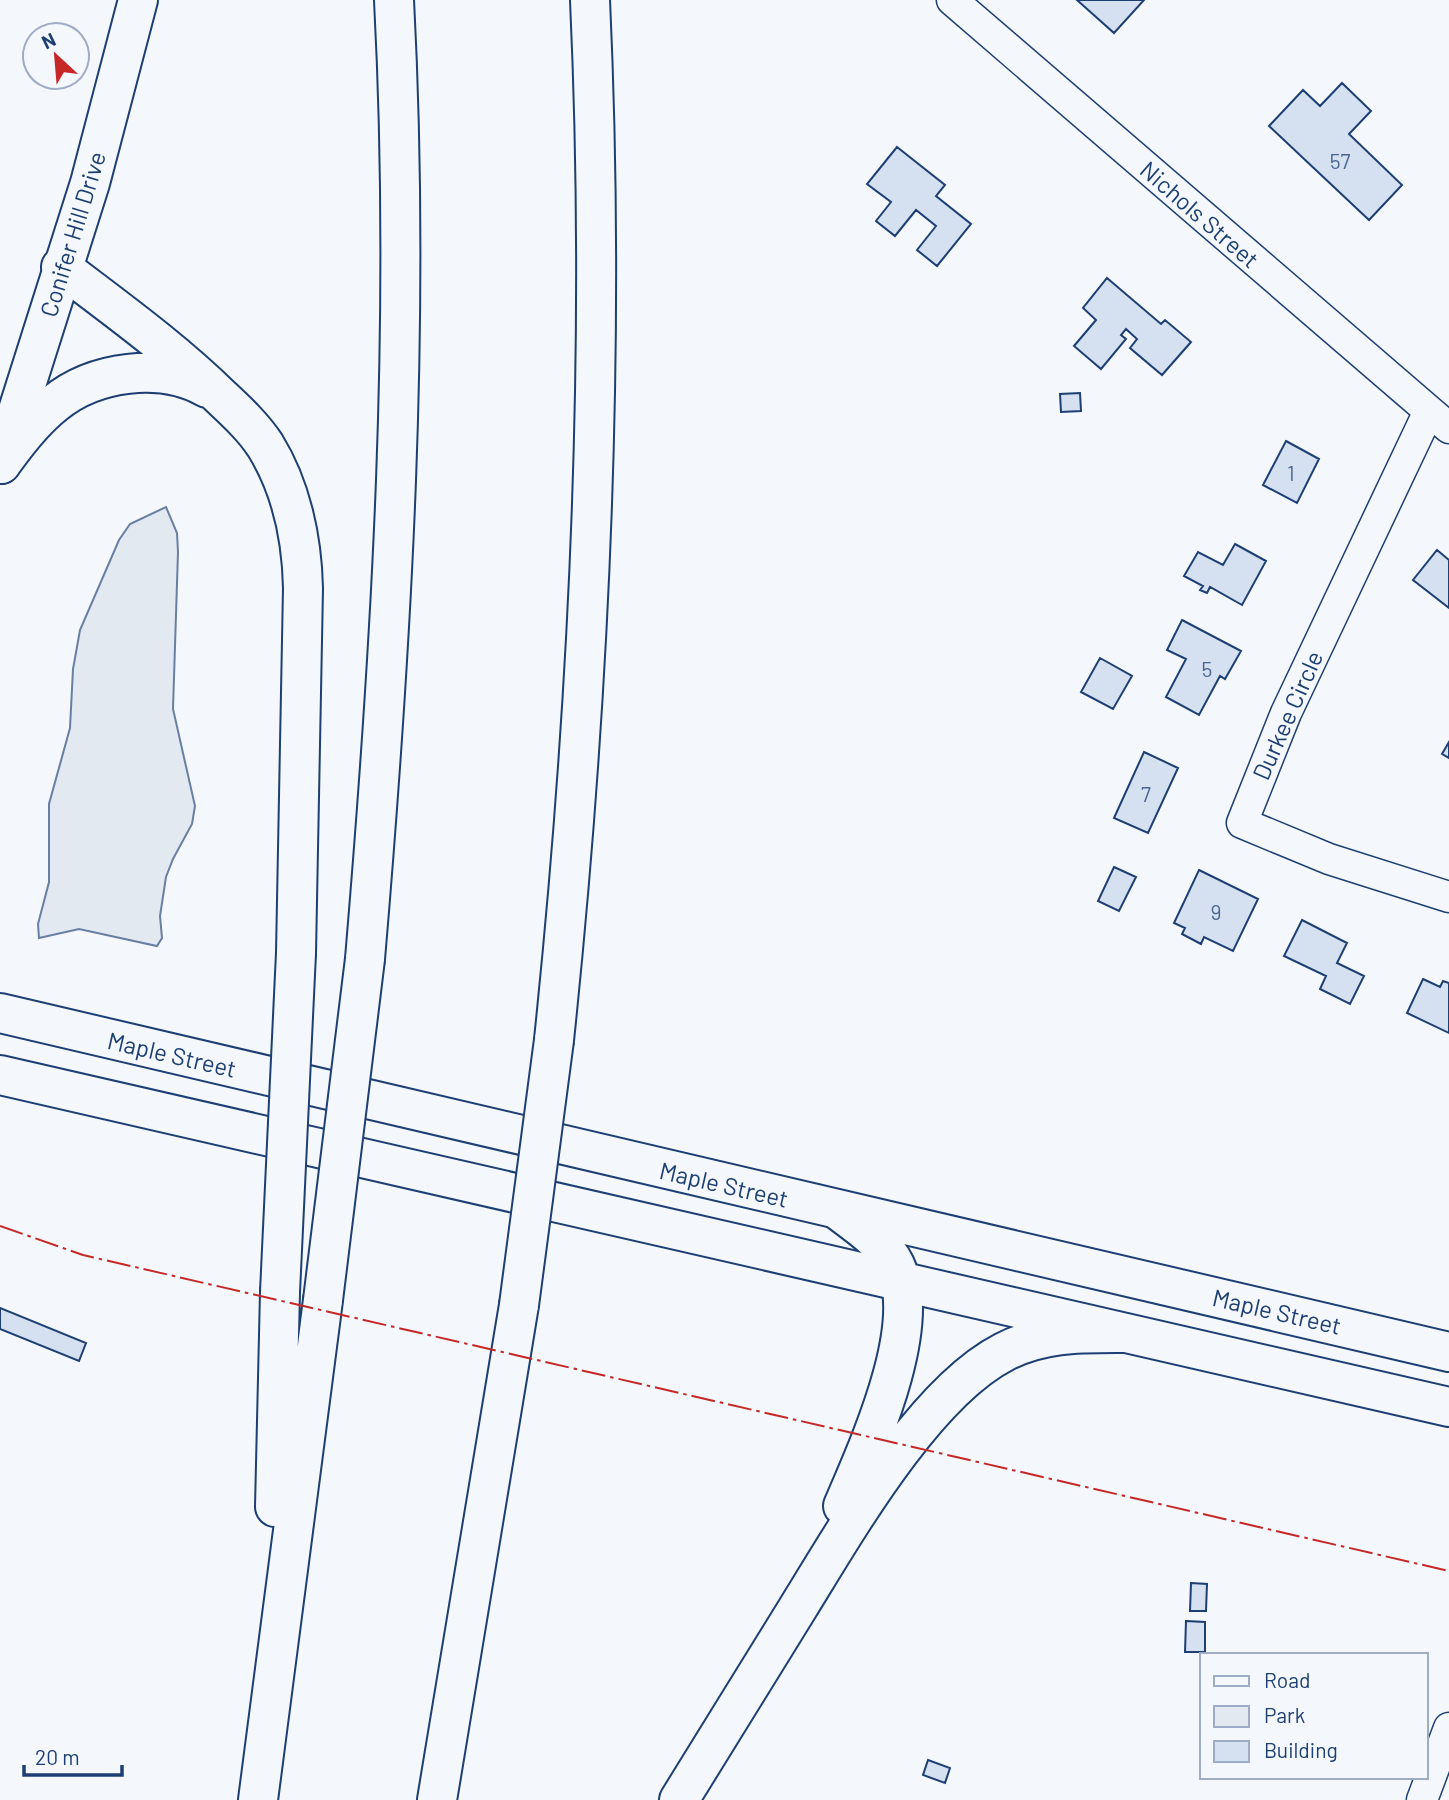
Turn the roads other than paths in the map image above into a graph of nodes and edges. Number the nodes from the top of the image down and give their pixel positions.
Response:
1 (138, 0) edge
2 (394, 0) edge
3 (590, 0) edge
4 (952, 0) edge
5 (61, 267) junction
6 (223, 398) junction
7 (1439, 420) edge
8 (0, 465) edge
9 (1449, 897) edge
10 (0, 1013) edge
11 (0, 1075) edge
12 (51, 1085) junction
13 (0, 1088) edge
14 (838, 1210) junction
15 (901, 1282) junction
16 (1123, 1333) junction
17 (1449, 1352) edge
18 (1449, 1406) edge
19 (776, 1643) junction
20 (270, 1710) junction
21 (1449, 1728) edge
22 (258, 1800) edge
23 (437, 1800) edge
24 (679, 1800) edge
25 (1422, 1800) edge

1 - 5 main road, Conifer Hill Drive
2 - 20 main road, bridge
3 - 23 main road, bridge
4 - 7 street, Nichols Street
5 - 6 main road
5 - 8 main road, Conifer Hill Drive
6 - 8 main road
6 - 20 main road, bridge
7 - 9 street, Durkee Circle
10 - 14 main road, Maple Street
11 - 12 main road
12 - 13 main road
12 - 15 main road
14 - 15 main road
14 - 17 main road, Maple Street
15 - 16 main road
15 - 19 main road
16 - 18 main road
16 - 19 main road
19 - 24 main road
20 - 22 main road
21 - 25 street

